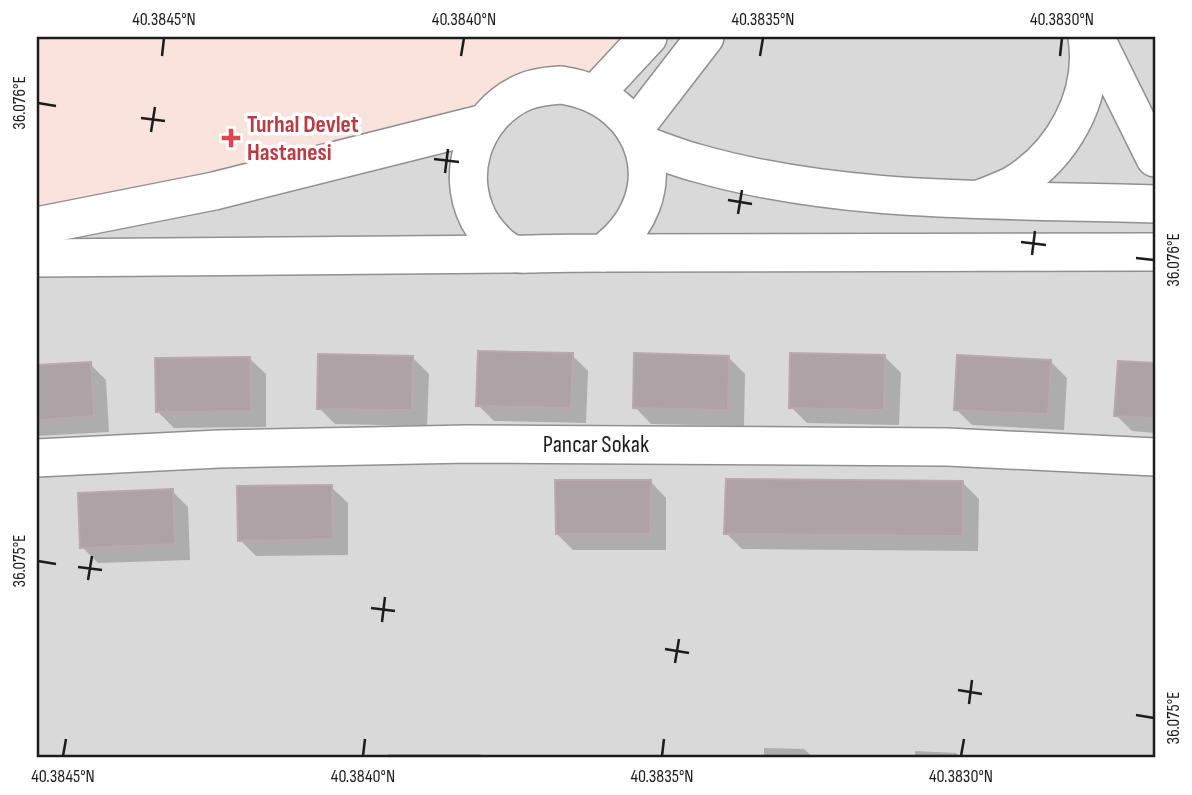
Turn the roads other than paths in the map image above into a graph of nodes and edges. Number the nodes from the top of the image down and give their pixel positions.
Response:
1 (648, 37) edge
2 (705, 37) edge
3 (1087, 37) edge
4 (1095, 37) edge
5 (595, 94) junction
6 (485, 123) junction
7 (638, 136) junction
8 (1155, 158) edge
9 (980, 199) junction
10 (1155, 204) edge
11 (37, 226) edge
12 (1155, 252) edge
13 (604, 253) junction
14 (512, 254) junction
15 (37, 258) edge
16 (1155, 457) edge
17 (37, 458) edge

1 - 5 street
2 - 7 street
3 - 9 street
4 - 8 street
5 - 6 street
5 - 7 street
6 - 11 street
6 - 14 street
7 - 9 street
7 - 13 street
9 - 10 street
12 - 13 street
13 - 14 street
14 - 15 street
16 - 17 street, Pancar Sokak

